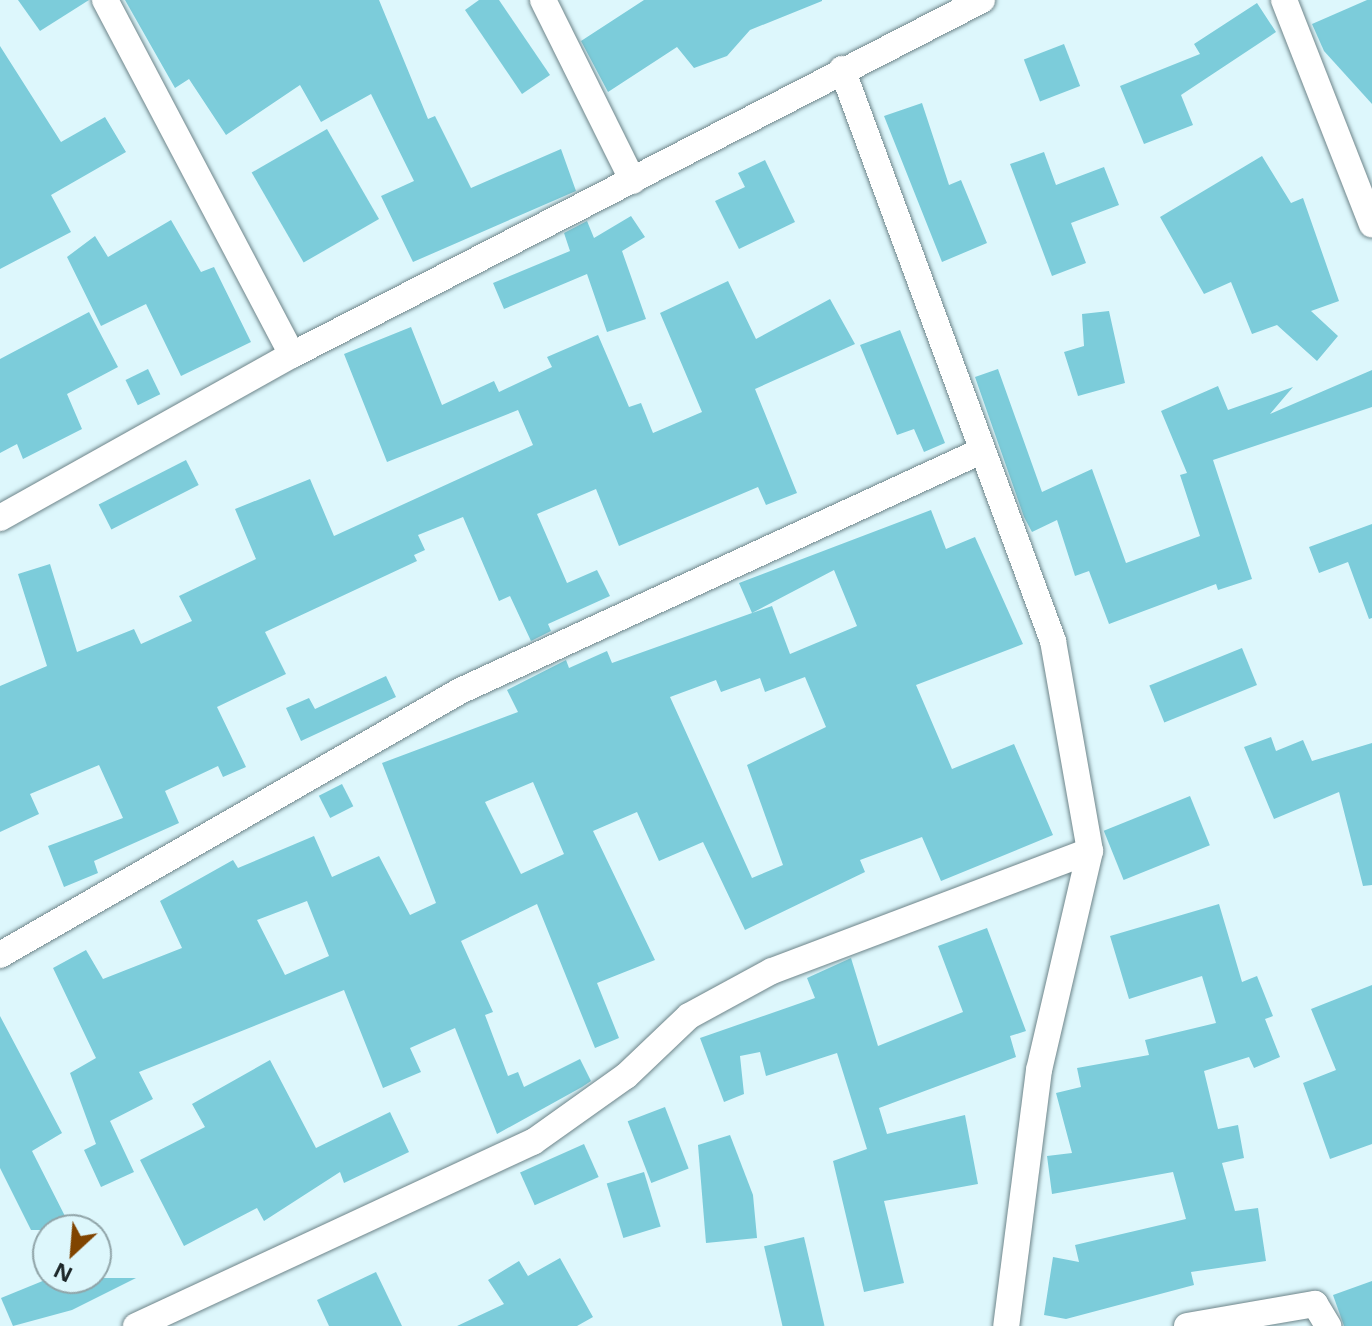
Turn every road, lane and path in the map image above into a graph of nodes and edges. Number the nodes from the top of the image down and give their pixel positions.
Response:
1 (105, 0) edge
2 (543, 0) edge
3 (982, 0) edge
4 (1284, 0) edge
5 (842, 69) junction
6 (633, 181) junction
7 (1372, 224) edge
8 (292, 355) junction
9 (979, 452) junction
10 (0, 518) edge
11 (1090, 851) junction
12 (0, 955) edge
13 (136, 1326) edge
14 (1006, 1326) edge
15 (1187, 1326) edge
16 (1328, 1326) edge

1 - 8 street
2 - 6 street
3 - 5 street
4 - 7 street
5 - 6 street
5 - 9 street
6 - 8 street
8 - 10 street
9 - 11 street
9 - 12 street
11 - 13 street
11 - 14 street
15 - 16 street

